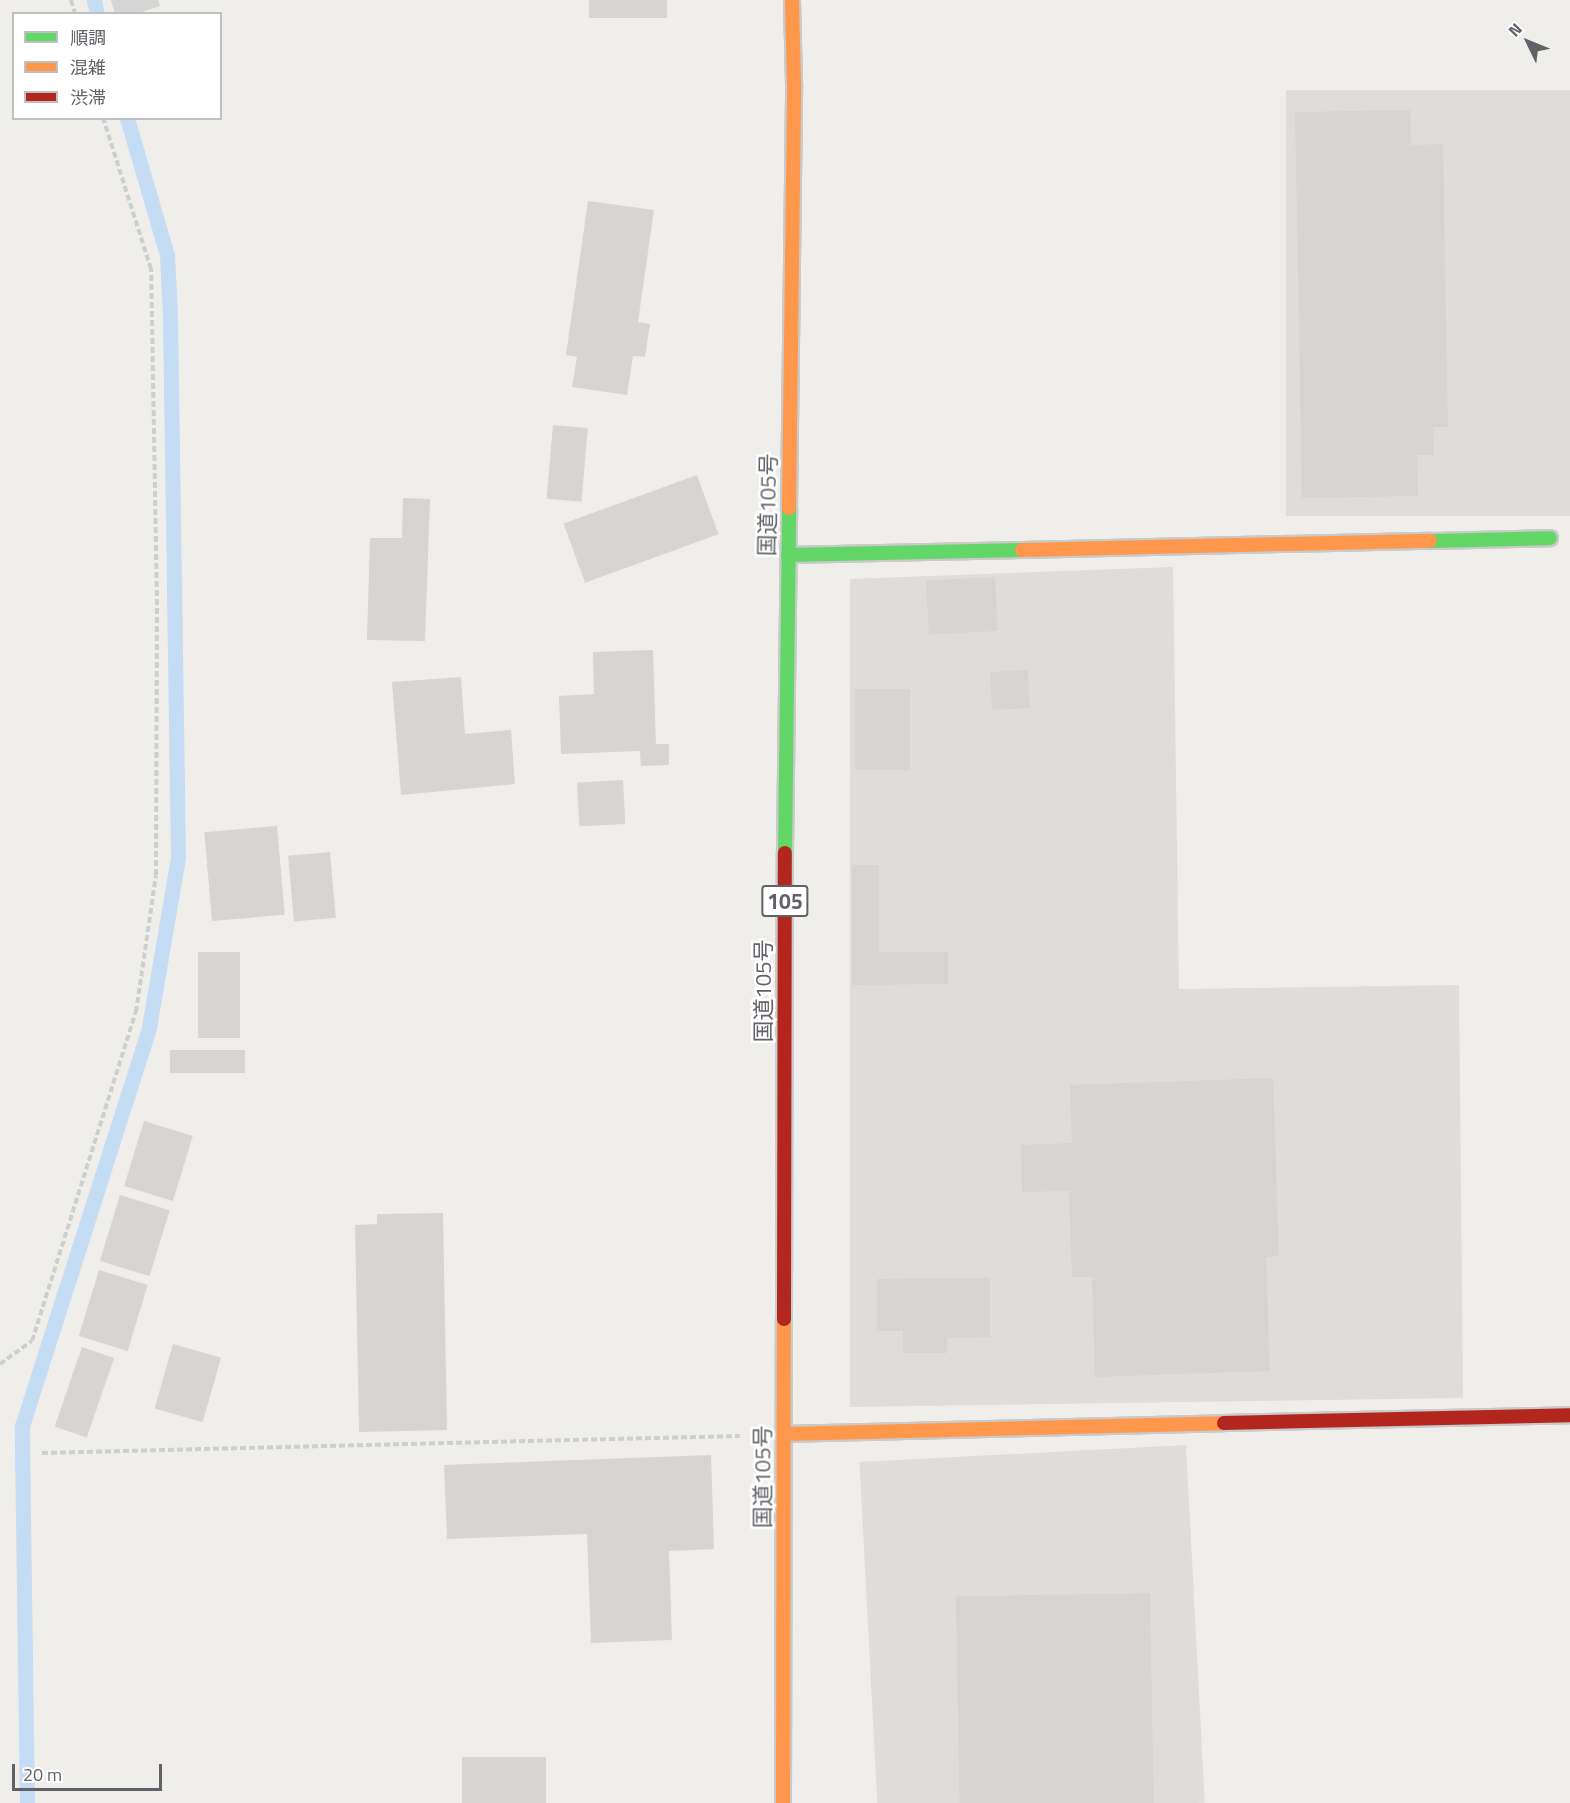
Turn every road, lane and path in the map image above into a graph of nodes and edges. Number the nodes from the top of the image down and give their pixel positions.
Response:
1 (792, 0) edge
2 (104, 120) edge
3 (1550, 538) dead end
4 (788, 555) junction
5 (0, 1364) edge
6 (1570, 1415) edge
7 (784, 1434) junction
8 (42, 1453) dead end
9 (783, 1803) edge

1 - 4 main road, 国道105号 / 105
2 - 5 path
3 - 4 main road
4 - 7 main road, 国道105号 / 105
6 - 7 main road
7 - 8 path
7 - 9 main road, 国道105号 / 105

